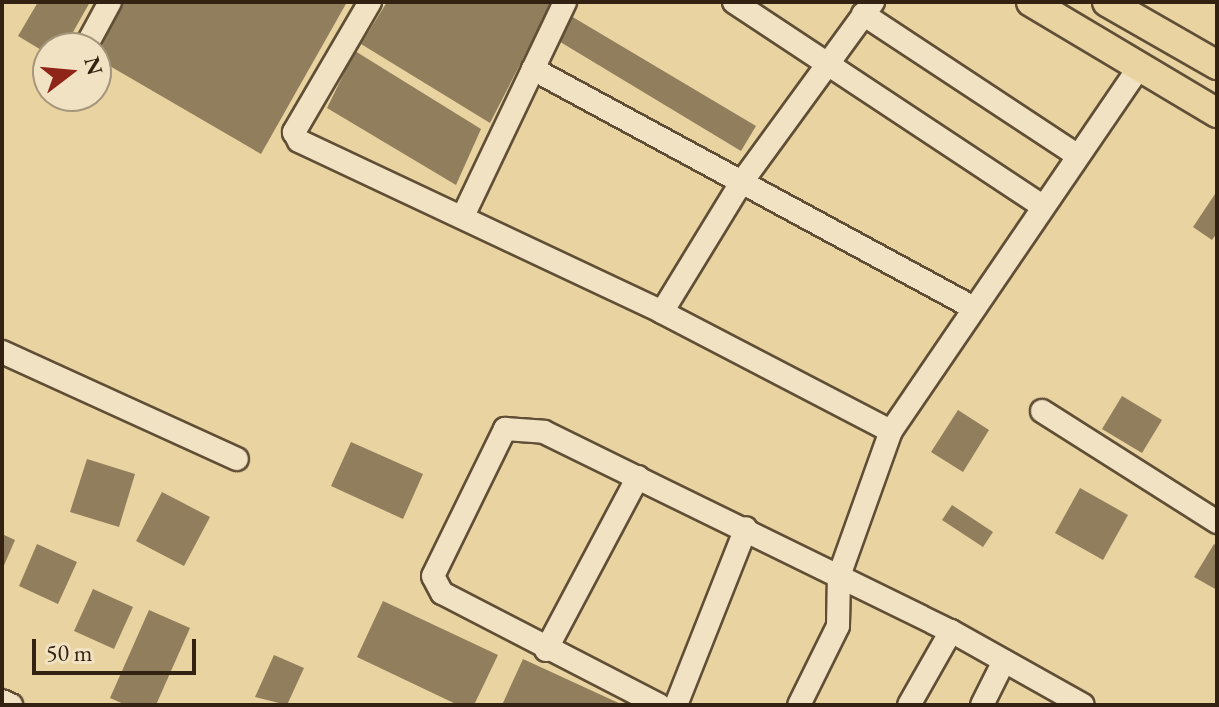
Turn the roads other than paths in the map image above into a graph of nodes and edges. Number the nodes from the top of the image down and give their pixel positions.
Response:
1 (110, 2) edge
2 (370, 2) edge
3 (565, 2) edge
4 (734, 2) edge
5 (1031, 2) edge
6 (1107, 2) edge
7 (868, 8) edge
8 (94, 32) edge
9 (825, 64) junction
10 (1217, 65) edge
11 (1140, 66) junction
12 (533, 69) junction
13 (1217, 113) edge
14 (1075, 154) junction
15 (741, 183) junction
16 (1039, 204) junction
17 (463, 216) junction
18 (974, 308) junction
19 (662, 312) junction
20 (2, 352) edge
21 (1042, 411) dead end
22 (891, 431) junction
23 (237, 459) dead end
24 (638, 477) junction
25 (1217, 522) edge
26 (746, 528) junction
27 (839, 576) junction
28 (951, 631) junction
29 (546, 650) junction
30 (1004, 661) junction
31 (2, 701) edge
32 (11, 705) edge
33 (659, 705) edge
34 (676, 705) edge
35 (799, 705) edge
36 (909, 705) edge
37 (982, 705) edge
38 (1083, 705) edge

1 - 8 street
2 - 17 street
3 - 12 street
4 - 9 street
5 - 11 main road
6 - 10 main road
7 - 9 street
7 - 14 street
9 - 15 street
9 - 16 street
11 - 13 main road
11 - 14 street
12 - 15 street
12 - 17 street
14 - 16 street
15 - 18 street
15 - 19 street
16 - 18 street
17 - 19 street
18 - 22 street
19 - 22 street
20 - 23 street
21 - 25 street
22 - 27 street
24 - 26 street
24 - 29 street
24 - 29 street
26 - 27 street
26 - 34 street
27 - 28 street
27 - 35 street
28 - 30 street
28 - 36 street
29 - 33 street
30 - 37 street
30 - 38 street
31 - 32 street

